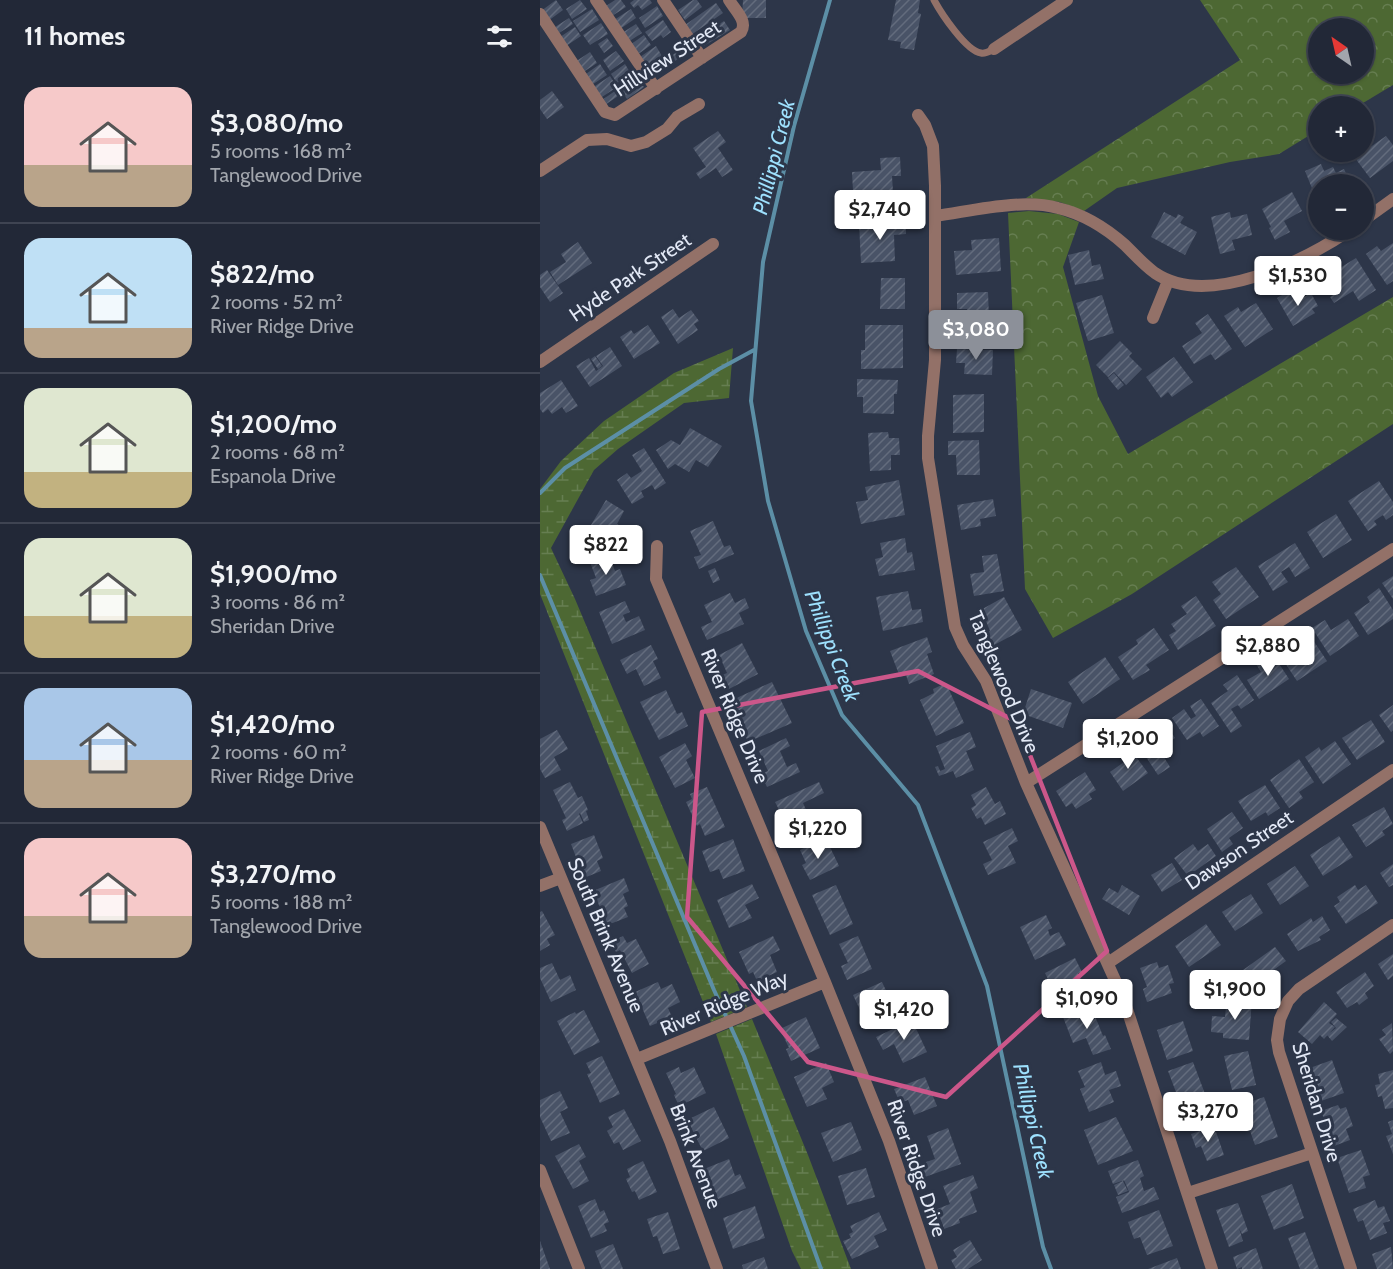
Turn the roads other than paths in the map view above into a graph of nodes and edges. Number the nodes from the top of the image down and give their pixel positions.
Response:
1 (596, 0) edge
2 (663, 0) edge
3 (729, 0) edge
4 (933, 0) edge
5 (1067, 0) edge
6 (540, 14) edge
7 (994, 49) joint
8 (702, 58) junction
9 (656, 88) junction
10 (699, 104) dead end
11 (918, 115) dead end
12 (540, 171) edge
13 (1393, 198) edge
14 (1374, 212) edge
15 (935, 216) junction
16 (1332, 240) edge
17 (713, 244) dead end
18 (1168, 281) junction
19 (1153, 318) dead end
20 (540, 362) edge
21 (657, 546) dead end
22 (1393, 549) edge
23 (1393, 770) edge
24 (1026, 783) junction
25 (540, 826) edge
26 (561, 878) junction
27 (540, 886) edge
28 (1393, 925) edge
29 (1108, 963) junction
30 (825, 982) junction
31 (637, 1059) junction
32 (1312, 1153) junction
33 (540, 1170) edge
34 (1188, 1193) junction
35 (579, 1269) edge
36 (717, 1269) edge
37 (932, 1269) edge
38 (1212, 1269) edge
39 (1351, 1269) edge

1 - 9 street
2 - 8 street
3 - 8 street, Hillview Street
4 - 7 lane
5 - 7 street
6 - 9 street, Hillview Street
8 - 9 street, Hillview Street
10 - 12 street
11 - 15 street, Tanglewood Drive
13 - 14 street
15 - 18 street
15 - 24 street, Tanglewood Drive
16 - 18 street
17 - 20 street, Hyde Park Street
18 - 19 street
21 - 30 street, River Ridge Drive
22 - 24 street
23 - 29 street, Dawson Street
24 - 29 street, Tanglewood Drive
25 - 26 street, South Brink Avenue
26 - 27 street
26 - 31 street, South Brink Avenue
28 - 32 street, Sheridan Drive
29 - 34 street, Tanglewood Drive
30 - 31 street, River Ridge Way
30 - 37 street, River Ridge Drive
31 - 36 street, Brink Avenue
32 - 34 street
32 - 39 street, Sheridan Drive
33 - 35 street
34 - 38 street, Tanglewood Drive

